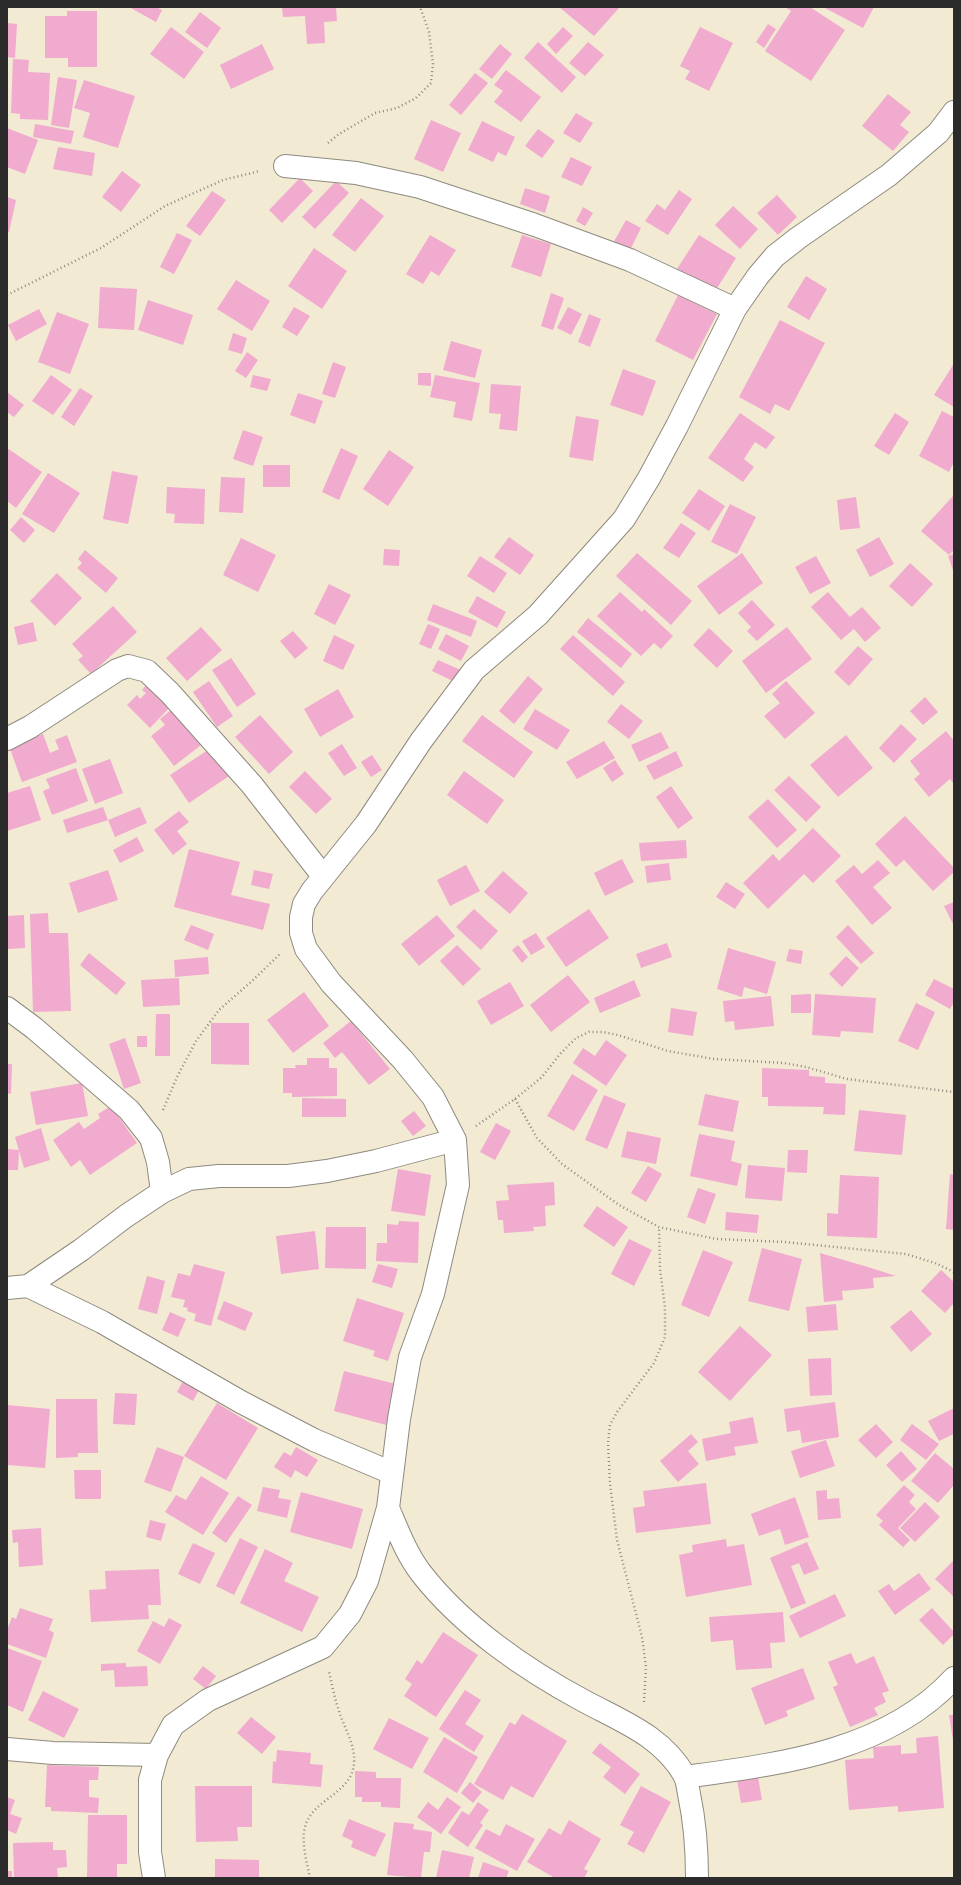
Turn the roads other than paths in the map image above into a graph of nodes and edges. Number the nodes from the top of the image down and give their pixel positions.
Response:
1 (954, 112) edge
2 (285, 166) road end
3 (735, 308) junction
4 (7, 739) edge
5 (323, 876) junction
6 (7, 1008) edge
7 (455, 1140) junction
8 (162, 1192) junction
9 (17, 1287) edge
10 (392, 1473) junction
11 (388, 1508) junction
12 (954, 1678) edge
13 (7, 1749) edge
14 (157, 1755) junction
15 (685, 1777) junction
16 (154, 1878) edge
17 (697, 1878) edge

1 - 3 street
2 - 3 street
3 - 5 street
4 - 5 street
5 - 7 street
6 - 8 street
7 - 8 street
7 - 10 street
8 - 9 street
9 - 10 street
10 - 11 street
11 - 14 street
11 - 15 street
12 - 15 street
13 - 14 street
14 - 16 street
15 - 17 street

